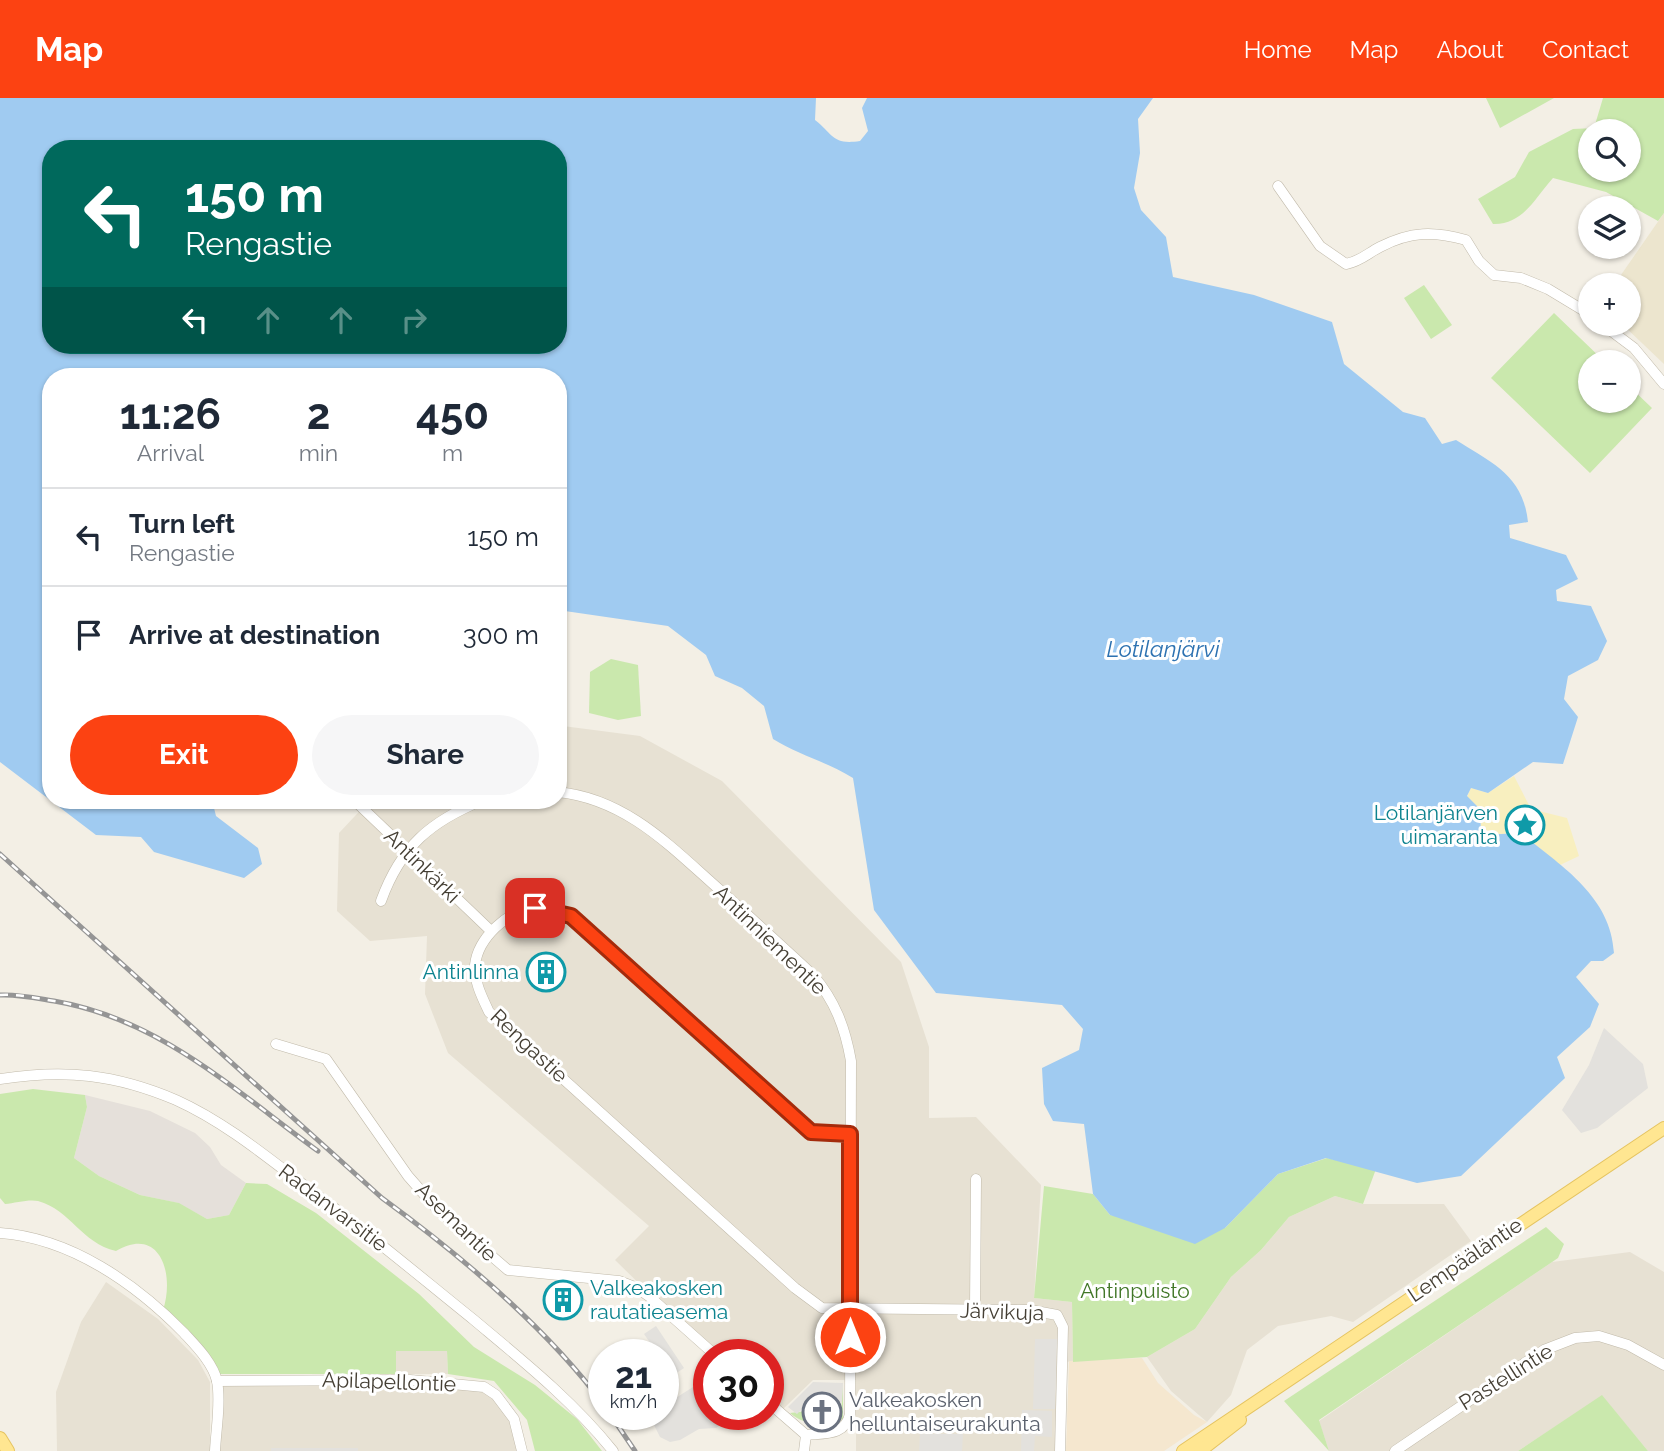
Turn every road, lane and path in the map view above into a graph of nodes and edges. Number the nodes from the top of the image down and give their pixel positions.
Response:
1 (1279, 186) dead end
2 (1578, 307) edge
3 (1618, 336) edge
4 (1664, 384) edge
5 (567, 795) edge
6 (364, 809) edge
7 (462, 809) edge
8 (409, 850) junction
9 (382, 901) dead end
10 (491, 931) junction
11 (276, 1044) dead end
12 (0, 1079) edge
13 (1664, 1128) edge
14 (850, 1134) junction
15 (976, 1179) dead end
16 (0, 1233) edge
17 (975, 1310) junction
18 (850, 1311) junction
19 (697, 1339) edge
20 (1664, 1365) edge
21 (217, 1381) junction
22 (1269, 1394) junction
23 (784, 1416) edge
24 (806, 1435) junction
25 (0, 1438) edge
26 (8, 1451) edge
27 (215, 1451) edge
28 (522, 1451) edge
29 (613, 1451) edge
30 (806, 1451) edge
31 (1060, 1451) edge
32 (1183, 1451) edge
33 (1200, 1451) edge
34 (1395, 1451) edge

1 - 2 street
3 - 4 street
5 - 14 street, Antinniementie
6 - 8 street, Antinkärki
7 - 8 street
8 - 9 street
8 - 10 street, Antinkärki
10 - 14 street
10 - 18 street, Rengastie
11 - 19 street, Asemantie
12 - 29 street, Radanvarsitie
13 - 22 main road, Lempääläntie
14 - 18 street, Antinniementie
15 - 17 street
16 - 21 street
17 - 18 street, Järvikuja
17 - 31 street, Järvikuja
18 - 24 street, Antinniementie
20 - 34 street, Pastellintie
21 - 27 street
21 - 28 street, Apilapellontie
22 - 32 main road, Lempääläntie
22 - 33 main road, Lempääläntie
23 - 24 street
24 - 30 street
25 - 26 main road

